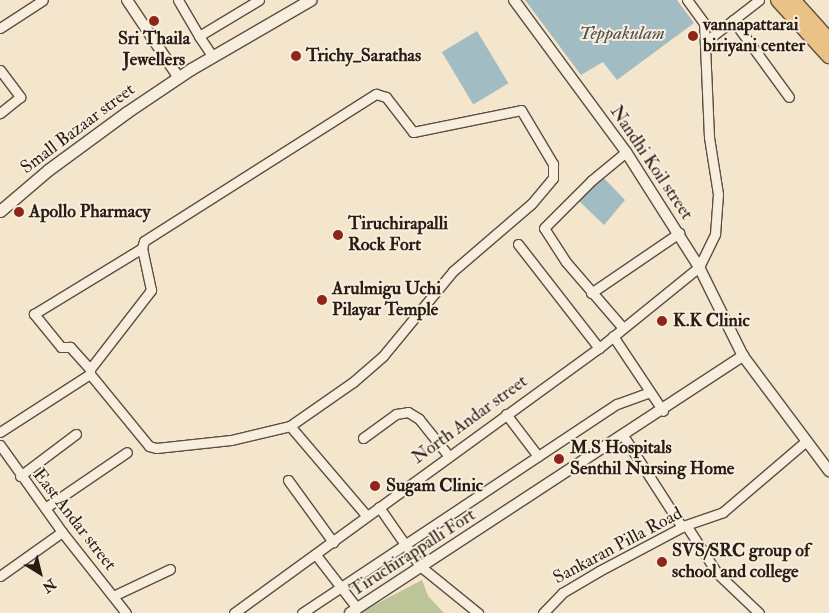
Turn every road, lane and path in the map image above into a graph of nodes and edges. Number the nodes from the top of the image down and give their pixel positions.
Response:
1 (43, 0) edge
2 (178, 0) edge
3 (259, 0) edge
4 (310, 0) edge
5 (514, 0) edge
6 (688, 0) edge
7 (759, 0) edge
8 (778, 0) edge
9 (793, 0) edge
10 (131, 2) edge
11 (733, 20) junction
12 (0, 28) edge
13 (199, 36) junction
14 (829, 40) edge
15 (706, 41) junction
16 (829, 56) edge
17 (213, 57) junction
18 (0, 70) edge
19 (179, 78) junction
20 (789, 97) dead end
21 (0, 113) edge
22 (626, 152) junction
23 (0, 211) edge
24 (679, 233) junction
25 (518, 244) dead end
26 (142, 248) junction
27 (699, 268) junction
28 (591, 293) junction
29 (623, 328) junction
30 (613, 336) junction
31 (598, 348) junction
32 (744, 356) junction
33 (90, 371) junction
34 (648, 393) junction
35 (663, 411) junction
36 (506, 414) junction
37 (290, 426) junction
38 (0, 432) edge
39 (76, 434) dead end
40 (624, 437) junction
41 (362, 438) dead end
42 (806, 441) junction
43 (0, 444) edge
44 (127, 452) dead end
45 (448, 455) junction
46 (538, 456) junction
47 (829, 471) edge
48 (20, 476) junction
49 (288, 480) dead end
50 (378, 507) junction
51 (44, 508) junction
52 (367, 516) junction
53 (684, 526) junction
54 (62, 532) junction
55 (333, 542) junction
56 (407, 543) junction
57 (316, 555) junction
58 (420, 566) junction
59 (170, 569) dead end
60 (0, 576) edge
61 (341, 586) junction
62 (113, 596) junction
63 (354, 611) edge
64 (126, 613) edge
65 (234, 613) edge
66 (302, 613) edge
67 (478, 613) edge
68 (543, 613) edge
69 (759, 613) edge

1 - 12 street
2 - 13 street
3 - 13 street
4 - 17 main road, Small Bazaar street
5 - 22 street, Nandhi Koil street
6 - 15 street
7 - 11 street
8 - 16 main road
9 - 14 main road
10 - 19 street
11 - 15 street
11 - 20 street
13 - 17 street
15 - 27 street
17 - 19 main road, Small Bazaar street
18 - 21 street
19 - 23 main road, Small Bazaar street
22 - 24 street, Nandhi Koil street
22 - 28 street
24 - 27 street, Nandhi Koil street
24 - 28 street
25 - 31 street
26 - 33 street
26 - 33 street
26 - 37 street
27 - 29 street, North Andar street
27 - 32 street, Nandhi Koil street
28 - 29 street
29 - 30 street, North Andar street
30 - 31 street, North Andar street
30 - 34 street
31 - 36 street, North Andar street
32 - 35 street, Tiruchirappalli Fort
32 - 42 street, Nandhi Koil street
33 - 37 street
33 - 38 street
34 - 35 street
34 - 46 street
35 - 40 street, Tiruchirappalli Fort
36 - 45 street, North Andar street
36 - 46 street
37 - 52 street
39 - 48 street
40 - 53 street
40 - 58 street, Tiruchirappalli Fort
41 - 45 street
42 - 47 street, Nandhi Koil street
42 - 53 street, Sankaran Pilla Road
43 - 48 street, East Andar street
44 - 51 street
45 - 50 street, North Andar street
46 - 56 street
48 - 51 street, East Andar street
49 - 55 street
50 - 52 street, North Andar street
50 - 56 street
51 - 54 street, East Andar street
52 - 55 street, North Andar street
53 - 68 street, Sankaran Pilla Road
53 - 69 street
54 - 60 street
54 - 62 street, East Andar street
55 - 57 street, North Andar street
56 - 58 street
56 - 61 street
57 - 61 street
57 - 65 street, North Andar street
58 - 63 street, Tiruchirappalli Fort
58 - 67 street
59 - 62 street
61 - 63 street
61 - 66 street
62 - 64 street, East Andar street

